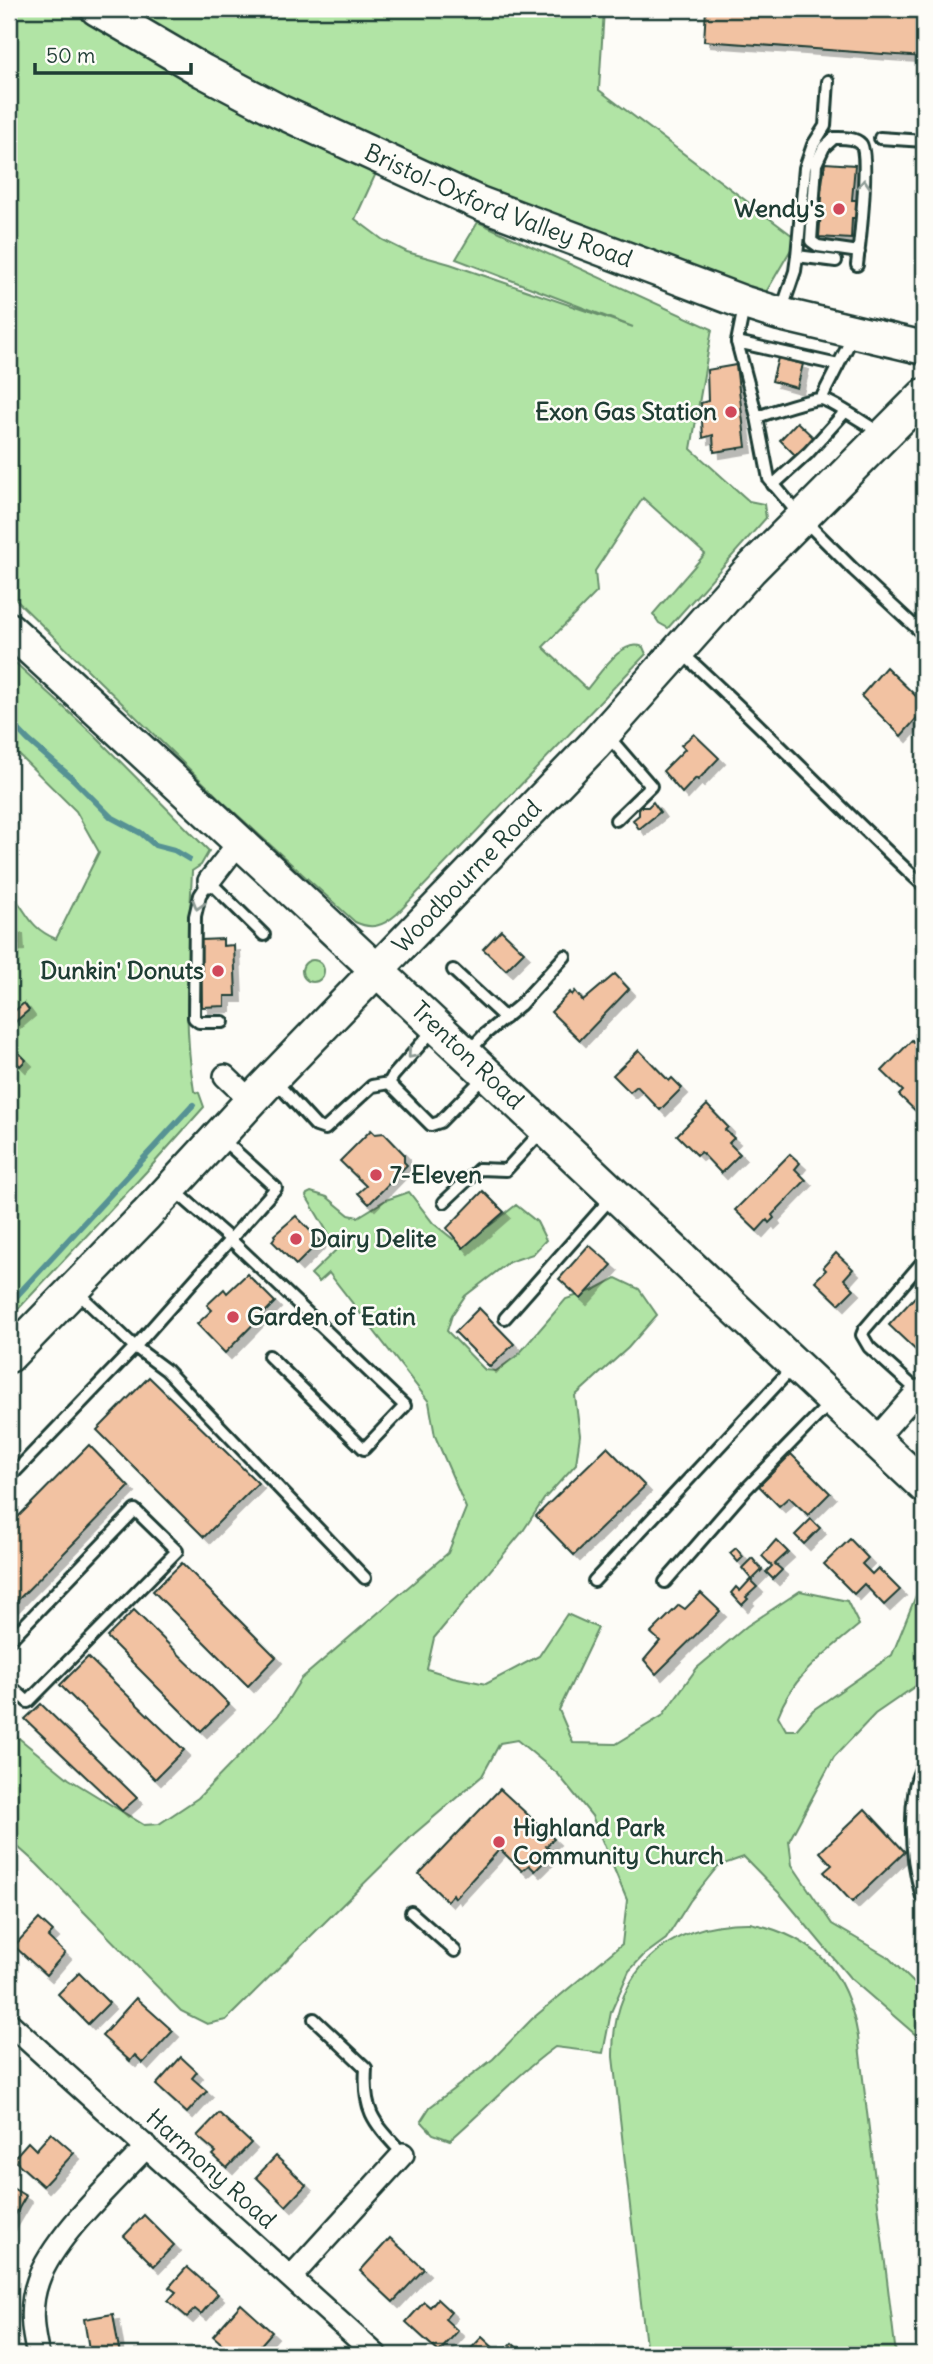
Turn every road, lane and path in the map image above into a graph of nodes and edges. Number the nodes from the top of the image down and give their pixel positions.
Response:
1 (97, 9) edge
2 (828, 81) dead end
3 (880, 138) dead end
4 (924, 141) edge
5 (859, 252) junction
6 (797, 256) junction
7 (836, 261) dead end
8 (857, 265) dead end
9 (745, 303) junction
10 (780, 314) junction
11 (855, 333) junction
12 (737, 342) junction
13 (924, 348) edge
14 (838, 365) junction
15 (924, 395) edge
16 (821, 399) junction
17 (845, 412) junction
18 (757, 417) junction
19 (884, 435) junction
20 (773, 485) junction
21 (801, 517) junction
22 (9, 629) edge
23 (924, 635) edge
24 (678, 649) junction
25 (606, 733) junction
26 (616, 820) dead end
27 (240, 841) junction
28 (209, 881) junction
29 (924, 886) edge
30 (264, 935) dead end
31 (565, 956) dead end
32 (378, 969) junction
33 (453, 970) dead end
34 (505, 1018) junction
35 (223, 1022) dead end
36 (437, 1026) junction
37 (477, 1064) junction
38 (225, 1076) dead end
39 (272, 1078) junction
40 (389, 1083) junction
41 (251, 1101) junction
42 (544, 1129) junction
43 (219, 1136) junction
44 (171, 1187) junction
45 (614, 1195) junction
46 (444, 1202) dead end
47 (230, 1239) junction
48 (924, 1261) edge
49 (74, 1289) junction
50 (505, 1318) dead end
51 (135, 1347) junction
52 (9, 1356) edge
53 (270, 1356) dead end
54 (795, 1364) junction
55 (921, 1393) edge
56 (833, 1400) junction
57 (875, 1440) junction
58 (9, 1478) edge
59 (924, 1486) edge
60 (365, 1578) dead end
61 (594, 1581) dead end
62 (665, 1583) dead end
63 (9, 1641) edge
64 (9, 1685) edge
65 (924, 1762) edge
66 (924, 1899) edge
67 (411, 1912) dead end
68 (455, 1951) dead end
69 (314, 2019) dead end
70 (9, 2023) edge
71 (147, 2146) junction
72 (403, 2154) joint
73 (291, 2277) junction
74 (38, 2355) edge
75 (376, 2355) edge

1 - 9 main road, Bristol-Oxford Valley Road
2 - 6 lane
3 - 4 lane
5 -> 5 lane
5 - 8 lane
6 - 7 lane
6 - 10 lane
9 - 10 main road, Bristol-Oxford Valley Road
9 - 12 lane
10 - 11 main road, Bristol-Oxford Valley Road
11 - 13 main road, Bristol-Oxford Valley Road
11 - 14 lane
12 - 14 lane
12 - 18 lane
14 - 16 lane
15 - 19 main road, Woodbourne Road
16 - 17 lane
16 - 18 lane
17 - 19 lane
17 - 20 lane
18 - 20 lane
19 - 21 main road, Woodbourne Road
20 - 21 lane
21 - 23 lane
21 - 24 main road, Woodbourne Road
22 - 27 main road, Trenton Road
24 - 25 main road, Woodbourne Road
24 - 29 lane
25 - 26 lane
25 - 32 main road, Woodbourne Road
27 - 28 street
27 - 32 main road, Trenton Road
28 - 30 lane
28 -> 35 lane
31 - 34 lane
32 - 36 main road, Trenton Road
32 - 39 main road, Woodbourne Road
33 - 34 lane
34 - 37 lane
36 - 37 main road, Trenton Road
36 -> 40 lane
37 - 40 lane
37 - 42 main road, Trenton Road
38 - 41 street
39 - 40 lane
39 - 41 main road, Woodbourne Road
41 - 43 main road, Woodbourne Road
42 - 45 main road, Trenton Road
42 - 46 lane
43 - 44 main road, Woodbourne Road
43 - 47 lane
44 - 47 lane
44 - 49 main road, Woodbourne Road
45 - 50 lane
45 - 54 main road, Trenton Road
47 - 51 lane
47 - 53 lane
48 - 55 lane
49 - 51 lane
49 - 52 main road, Woodbourne Road
51 - 58 lane
51 - 60 lane
54 - 56 main road, Trenton Road
54 - 61 lane
55 - 57 street
56 - 57 main road, Trenton Road
56 - 62 lane
57 - 59 main road, Trenton Road
63 - 64 lane
65 - 66 lane
67 - 68 lane
69 - 72 lane
70 - 71 street, Harmony Road
71 - 73 street, Harmony Road
71 - 74 street
72 - 73 street
73 - 75 street, Harmony Road

